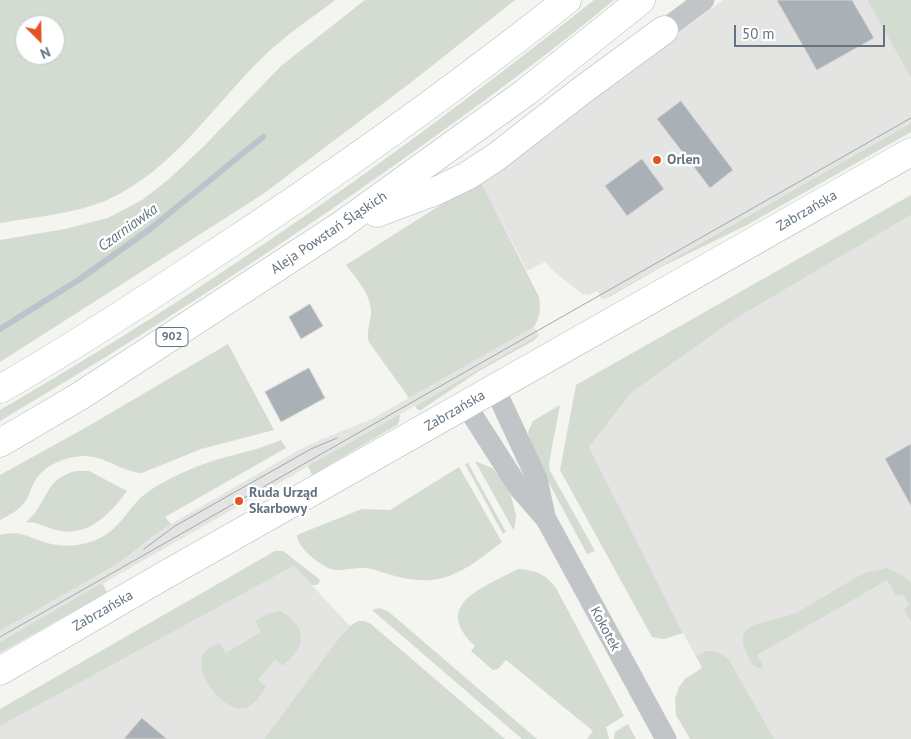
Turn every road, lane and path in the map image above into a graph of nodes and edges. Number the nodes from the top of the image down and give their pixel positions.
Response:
1 (566, 0) edge
2 (641, 0) edge
3 (704, 0) edge
4 (664, 30) joint
5 (911, 152) edge
6 (340, 226) junction
7 (0, 389) edge
8 (495, 389) junction
9 (466, 405) junction
10 (0, 443) edge
11 (546, 519) junction
12 (0, 671) edge
13 (666, 739) edge

1 - 7 main road
2 - 6 main road, Aleja Powstań Śląskich / 902
3 - 4 street
4 - 6 main road
5 - 8 main road, Zabrzańska
6 - 10 main road, Aleja Powstań Śląskich / 902
8 - 9 main road, Zabrzańska
8 - 11 street, Kokotek
9 - 11 street, Kokotek
9 - 12 main road, Zabrzańska
11 - 13 street, Kokotek

